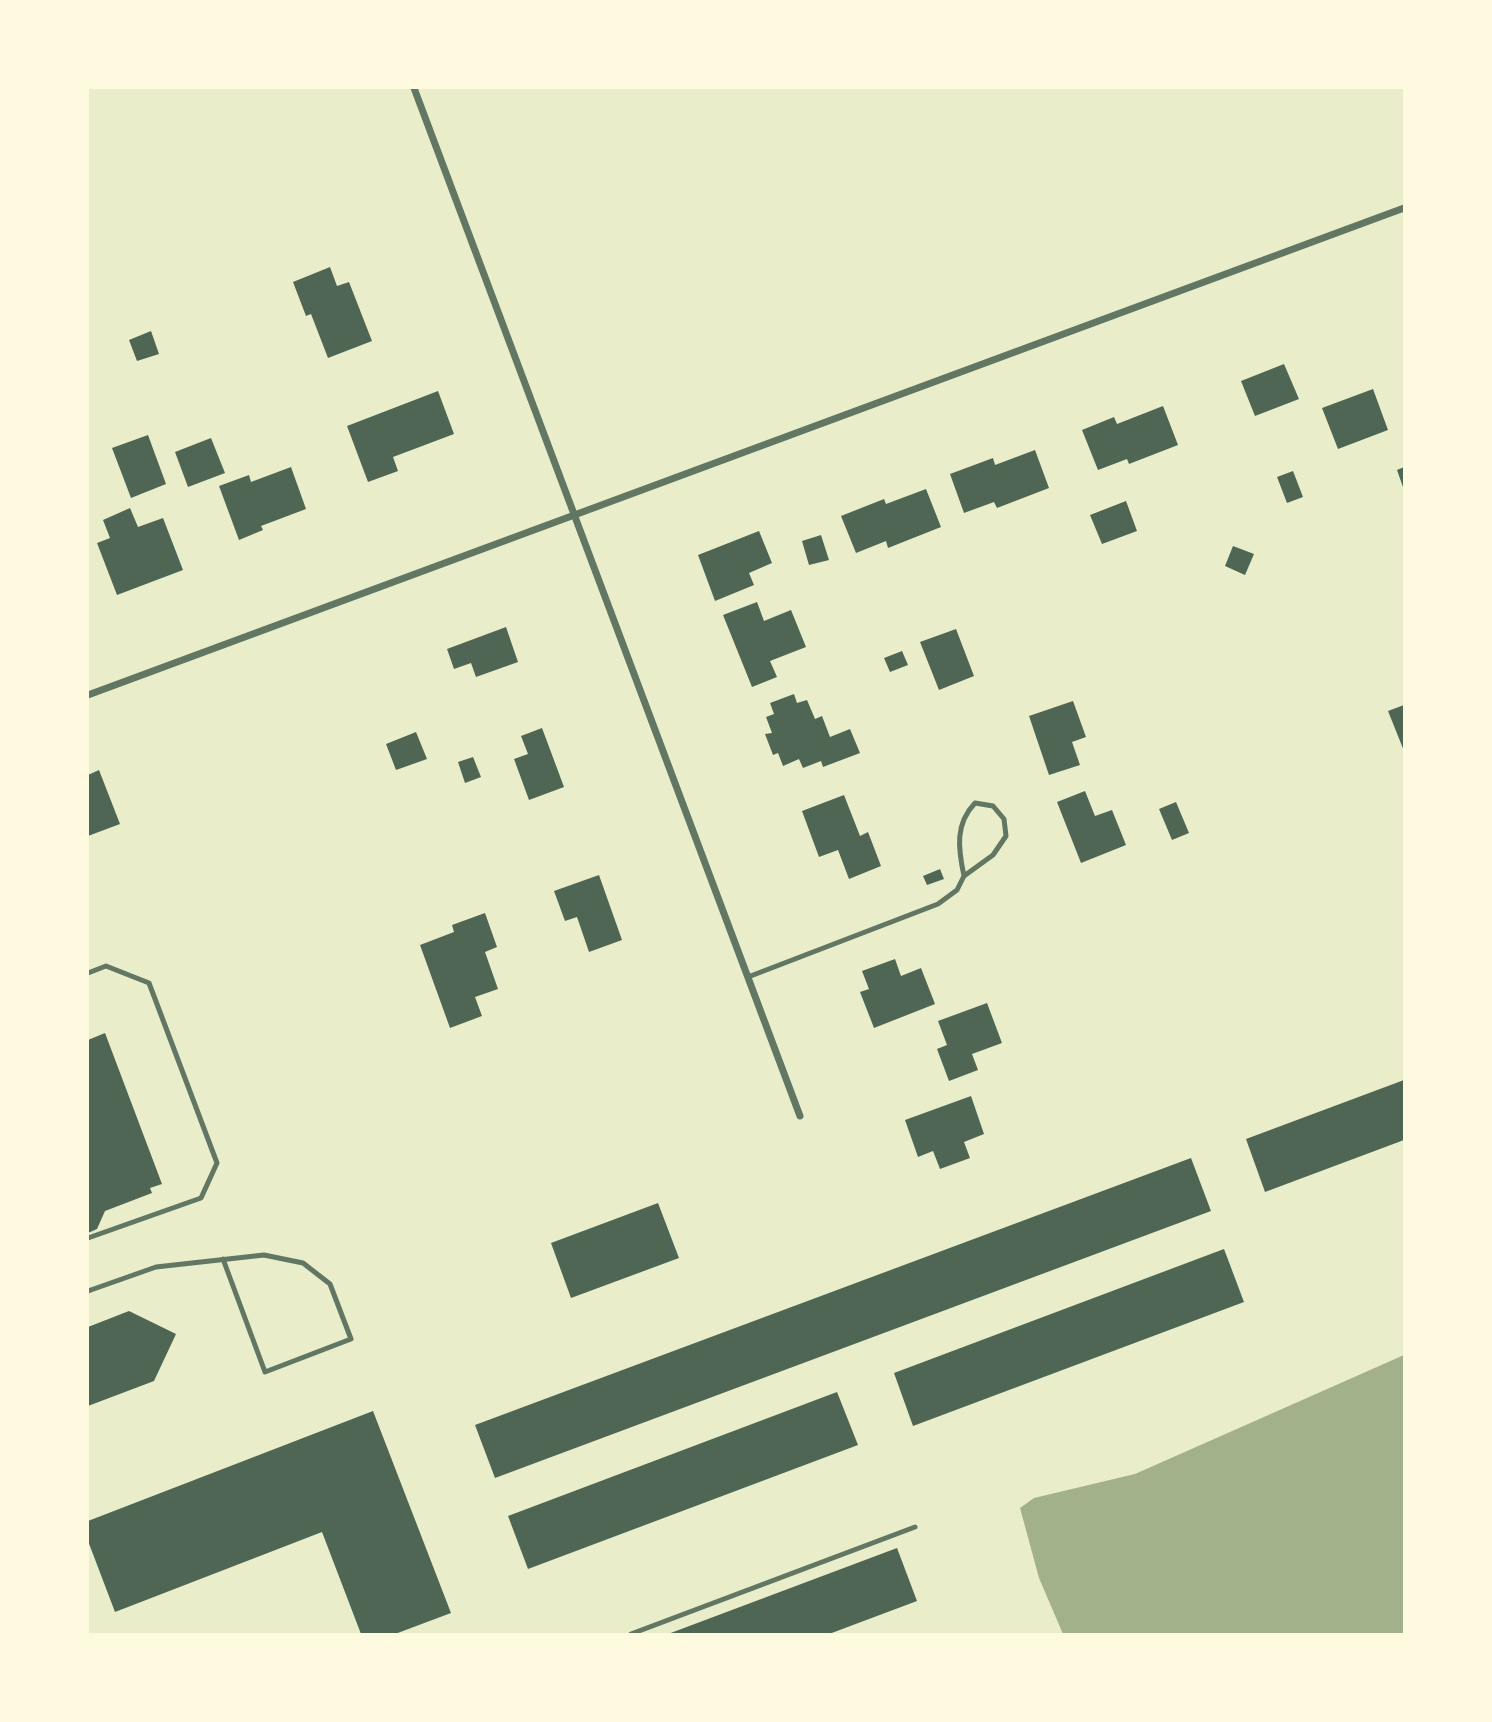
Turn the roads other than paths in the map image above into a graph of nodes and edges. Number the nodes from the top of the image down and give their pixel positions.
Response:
1 (415, 88) edge
2 (1405, 208) edge
3 (574, 514) junction
4 (88, 695) edge
5 (964, 876) junction
6 (88, 973) edge
7 (748, 977) junction
8 (800, 1116) dead end
9 (88, 1238) edge
10 (223, 1259) junction
11 (88, 1291) edge
12 (915, 1527) dead end
13 (631, 1634) edge

1 - 3 street
2 - 3 street
3 - 4 street
3 - 7 street
5 - 5 lane
5 - 7 lane
6 - 9 lane
7 - 8 street
10 - 10 lane
10 - 11 lane
12 - 13 lane

